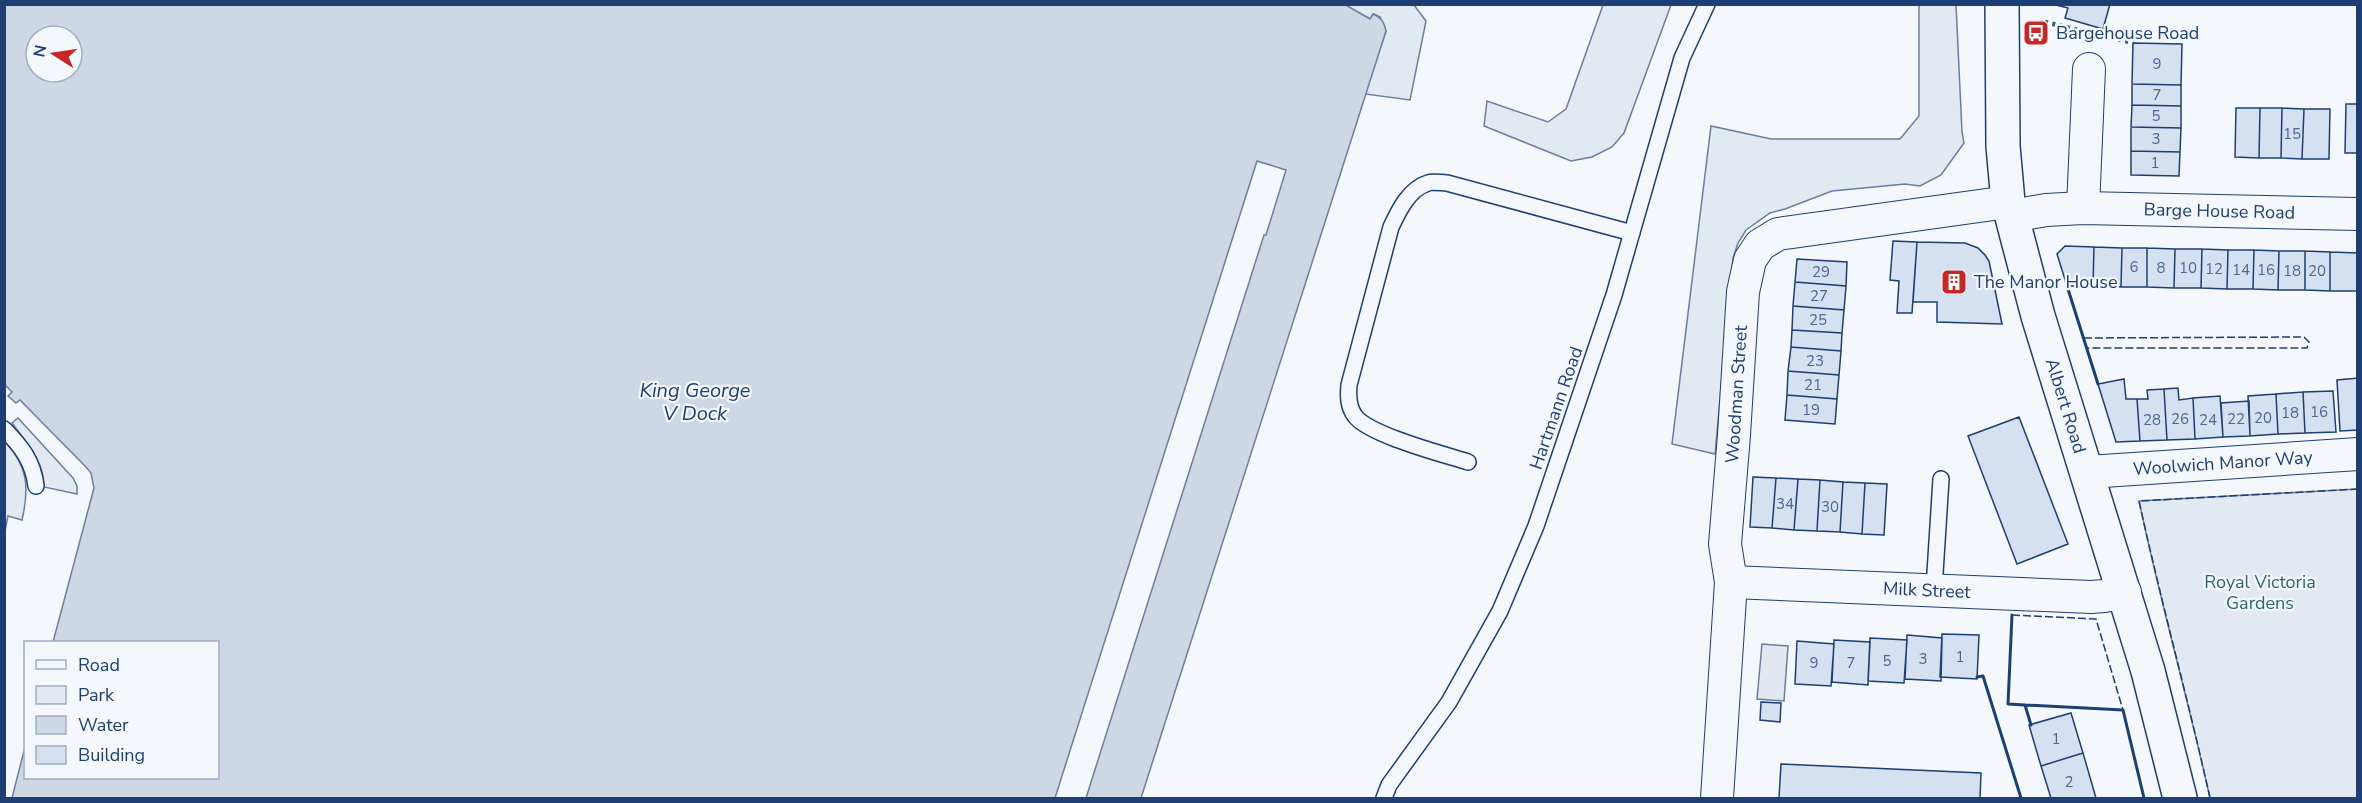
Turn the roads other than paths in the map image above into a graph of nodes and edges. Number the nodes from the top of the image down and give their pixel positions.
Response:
1 (1707, 4) edge
2 (2002, 4) edge
3 (2089, 69) dead end
4 (2083, 208) junction
5 (2010, 209) junction
6 (2358, 214) edge
7 (1632, 233) junction
8 (4, 429) edge
9 (2358, 454) edge
10 (1468, 462) dead end
11 (2088, 472) junction
12 (1941, 479) dead end
13 (36, 486) dead end
14 (1731, 582) junction
15 (1934, 589) junction
16 (2125, 592) junction
17 (1384, 798) edge
18 (1717, 798) edge
19 (2180, 798) edge

1 - 7 lane, Hartmann Road
2 - 5 highway, Albert Road
3 - 4 street
4 - 5 street, Barge House Road
4 - 6 street, Barge House Road
5 - 11 highway, Albert Road
5 - 14 street, Woodman Street
7 - 10 lane
7 - 17 lane, Hartmann Road
8 - 13 lane
9 - 11 street, Woolwich Manor Way
11 - 16 highway, Albert Road
12 - 15 lane
14 - 15 street, Milk Street
14 - 18 street, Woodman Street
15 - 16 street, Milk Street
16 - 19 highway, Albert Road

